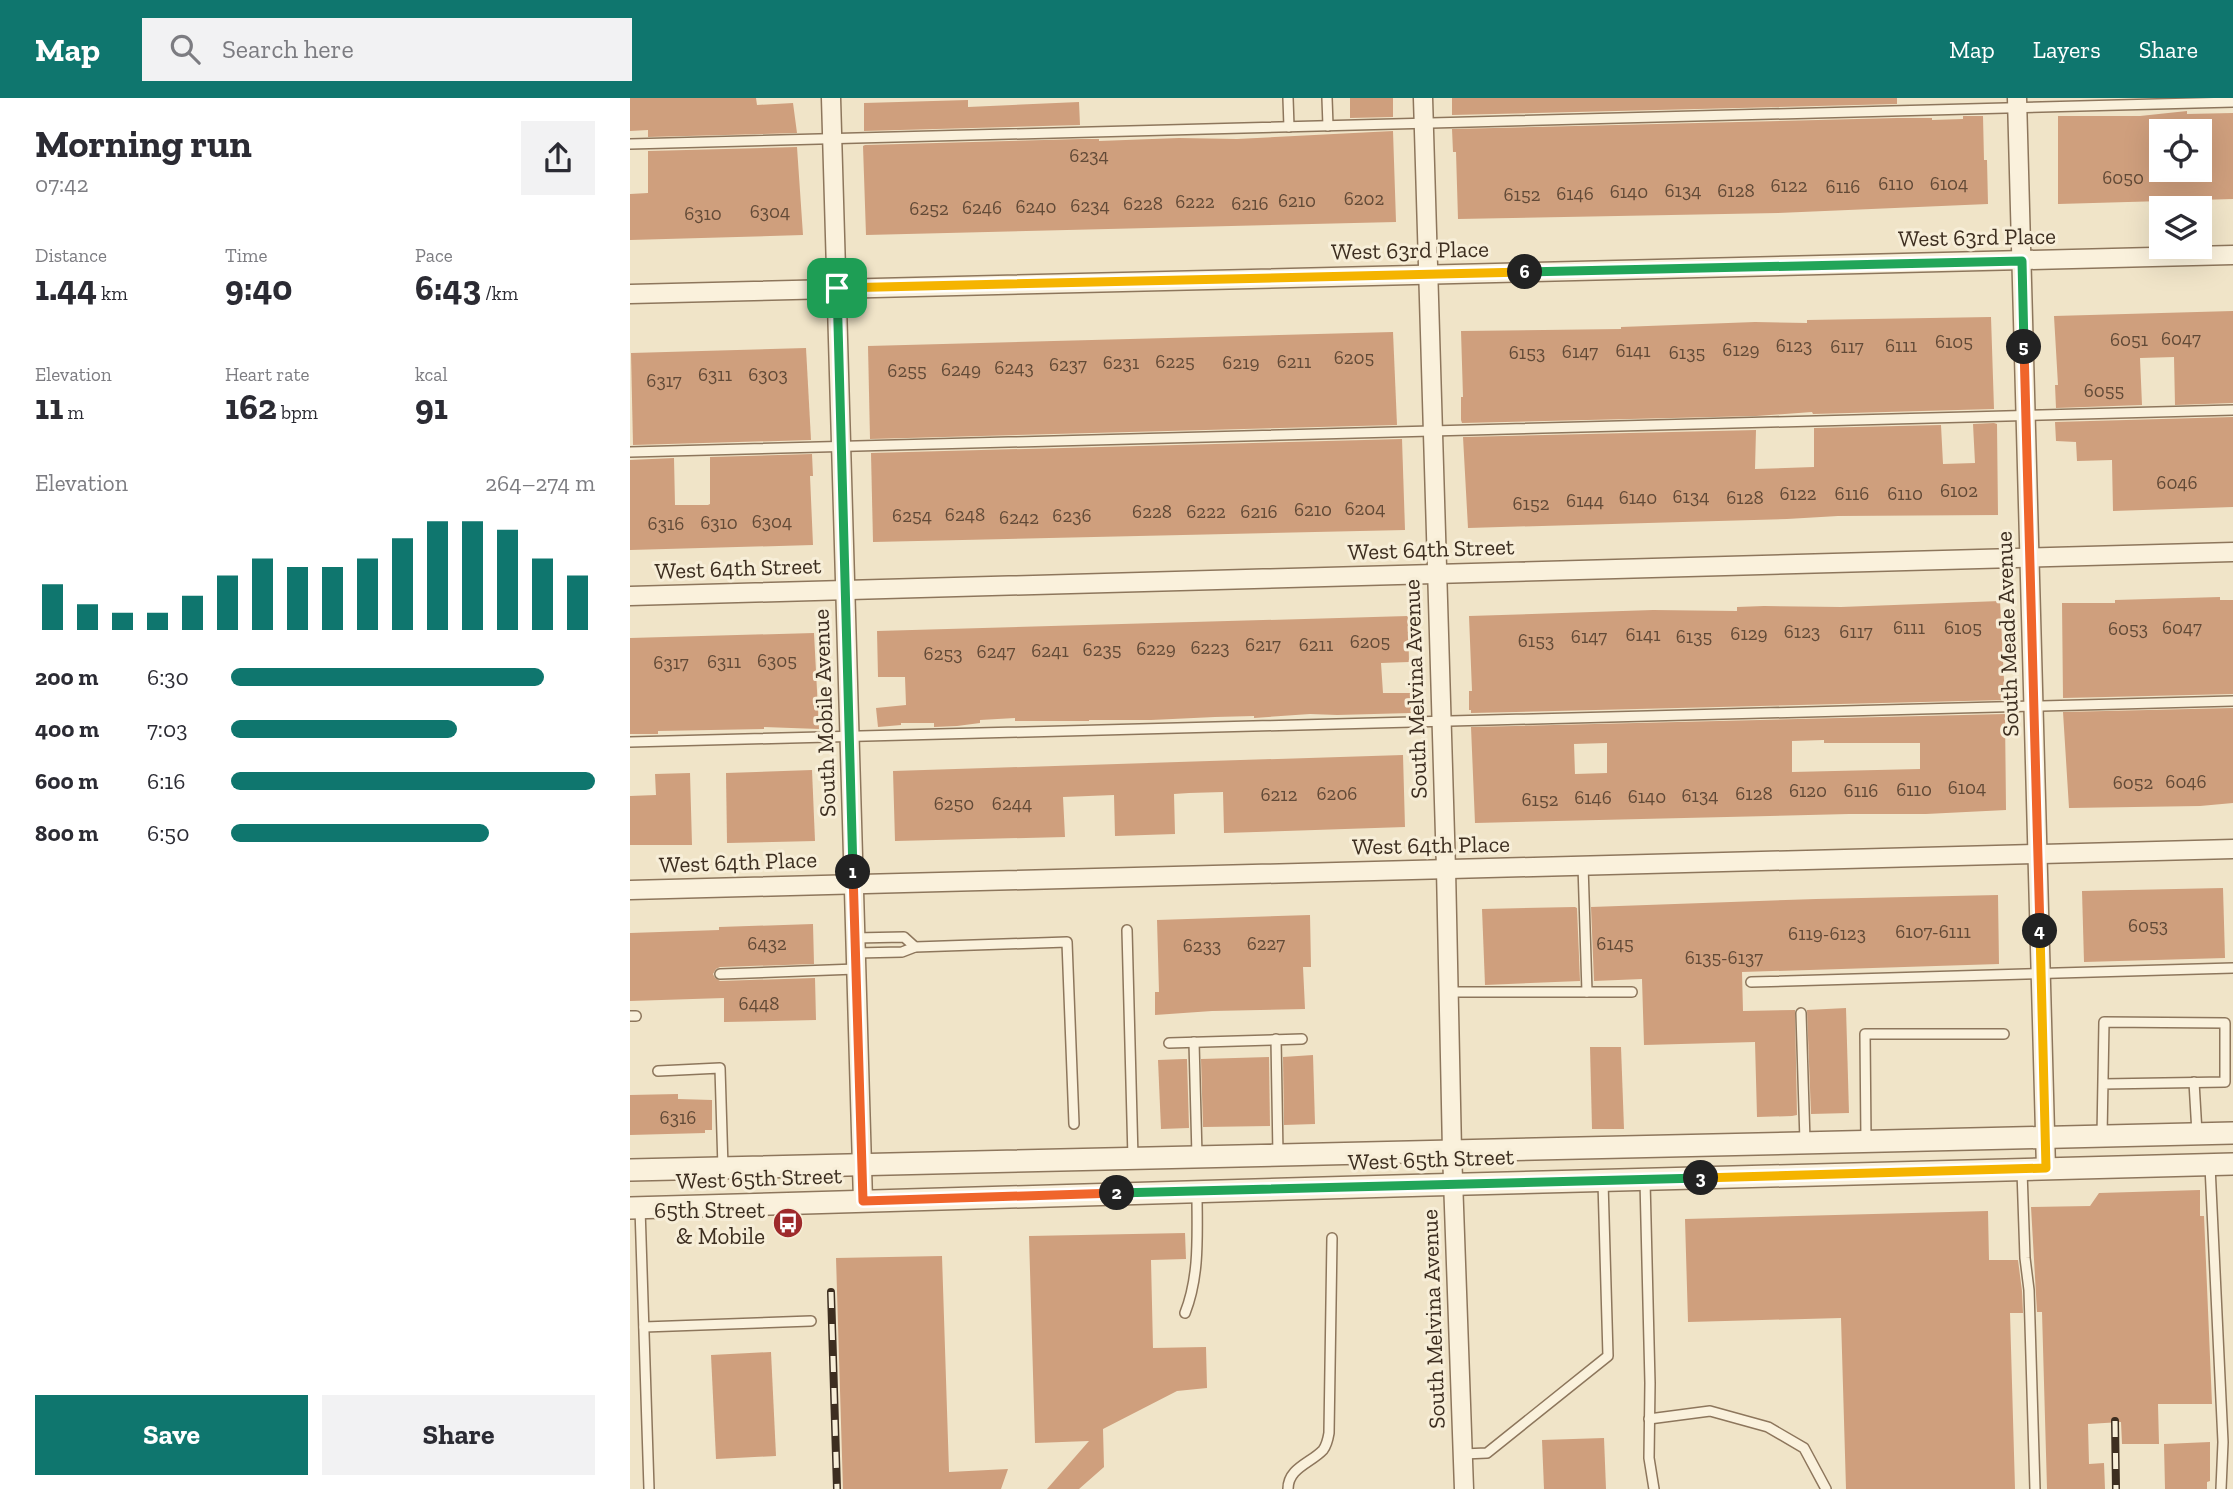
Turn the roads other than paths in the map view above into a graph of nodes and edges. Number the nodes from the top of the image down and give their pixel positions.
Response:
1 (831, 98) edge
2 (1288, 98) edge
3 (1327, 98) edge
4 (1423, 98) edge
5 (2233, 102) edge
6 (2017, 103) edge
7 (1424, 123) junction
8 (1328, 126) junction
9 (1289, 127) junction
10 (832, 139) junction
11 (630, 145) edge
12 (2233, 255) edge
13 (2022, 261) junction
14 (1428, 274) junction
15 (837, 288) junction
16 (630, 294) edge
17 (2233, 410) edge
18 (2026, 416) junction
19 (1432, 431) junction
20 (841, 446) junction
21 (630, 452) edge
22 (2233, 552) edge
23 (2030, 558) junction
24 (1436, 574) junction
25 (845, 590) junction
26 (630, 596) edge
27 (2233, 701) edge
28 (2034, 706) junction
29 (1440, 720) junction
30 (849, 737) junction
31 (630, 742) edge
32 (2233, 849) edge
33 (2038, 854) junction
34 (1583, 865) junction
35 (1446, 869) junction
36 (854, 884) junction
37 (630, 890) edge
38 (1127, 930) dead end
39 (915, 947) junction
40 (856, 953) junction
41 (2233, 968) edge
42 (720, 974) dead end
43 (2041, 974) junction
44 (1751, 982) dead end
45 (1449, 992) junction
46 (1587, 992) junction
47 (1632, 992) dead end
48 (1801, 1013) dead end
49 (2004, 1034) dead end
50 (1302, 1038) dead end
51 (1276, 1040) junction
52 (1194, 1042) junction
53 (1168, 1043) dead end
54 (658, 1071) dead end
55 (2194, 1082) junction
56 (2103, 1084) junction
57 (1074, 1124) dead end
58 (2233, 1133) edge
59 (2203, 1134) junction
60 (2102, 1136) junction
61 (2046, 1138) junction
62 (1866, 1142) junction
63 (1805, 1143) junction
64 (1452, 1151) junction
65 (1278, 1155) junction
66 (1197, 1157) junction
67 (1133, 1158) junction
68 (2233, 1164) edge
69 (862, 1165) junction
70 (2210, 1165) junction
71 (723, 1168) junction
72 (2046, 1168) junction
73 (2021, 1169) junction
74 (630, 1170) edge
75 (1645, 1179) junction
76 (1603, 1180) junction
77 (1453, 1184) junction
78 (1197, 1191) junction
79 (863, 1201) junction
80 (635, 1208) edge
81 (1332, 1238) dead end
82 (1185, 1313) dead end
83 (811, 1321) dead end
84 (644, 1327) junction
85 (1649, 1419) junction
86 (1463, 1454) junction
87 (649, 1489) edge
88 (1288, 1489) edge
89 (1464, 1489) edge
90 (1654, 1489) edge
91 (1826, 1489) edge
92 (2035, 1489) edge
93 (2221, 1489) edge

1 - 10 street, South Mobile Avenue
2 - 9 lane
3 - 8 lane
4 - 7 street, South Melvina Avenue
5 - 6 lane
6 - 7 lane
6 - 13 street, South Meade Avenue
7 - 8 lane
7 - 14 street, South Melvina Avenue
8 - 9 lane
9 - 10 lane
10 - 11 lane
10 - 15 street, South Mobile Avenue
12 - 13 street, West 63rd Place
13 - 14 street, West 63rd Place
13 - 18 street, South Meade Avenue
14 - 15 street, West 63rd Place
14 - 19 street, South Melvina Avenue
15 - 16 street, West 63rd Place
15 - 20 street, South Mobile Avenue
17 - 18 lane
18 - 19 lane
18 - 23 street, South Meade Avenue
19 - 20 lane
19 - 24 street, South Melvina Avenue
20 - 21 lane
20 - 25 street, South Mobile Avenue
22 - 23 street, West 64th Street
23 - 24 street, West 64th Street
23 - 28 street, South Meade Avenue
24 - 25 street, West 64th Street
24 - 29 street, South Melvina Avenue
25 - 26 street, West 64th Street
25 - 30 street, South Mobile Avenue
27 - 28 lane
28 - 29 lane
28 - 33 street, South Meade Avenue
29 - 30 lane
29 - 35 street, South Melvina Avenue
30 - 31 lane
30 - 36 street, South Mobile Avenue
32 - 33 street, West 64th Place
33 - 34 street, West 64th Place
33 - 43 street, South Meade Avenue
34 - 35 street, West 64th Place
34 - 46 lane
35 - 36 street, West 64th Place
35 - 45 street, South Melvina Avenue
36 - 37 street, West 64th Place
36 - 40 street, South Mobile Avenue
38 - 67 lane
39 - 40 lane
39 - 40 lane
39 - 57 lane
40 - 42 lane
40 - 69 street, South Mobile Avenue
41 - 43 lane
43 - 44 lane
43 - 61 street, South Meade Avenue
45 - 46 lane
45 - 64 street, South Melvina Avenue
46 - 47 lane
48 - 63 lane
49 - 62 lane
50 - 51 lane
51 - 52 lane
51 - 65 lane
52 - 53 lane
52 - 66 lane
54 - 71 lane
55 - 56 lane
55 - 56 lane
55 - 59 lane
56 - 60 lane
58 - 59 street, West 65th Street
59 - 60 street, West 65th Street
59 - 70 street
60 - 61 street, West 65th Street
61 - 62 street, West 65th Street
61 - 72 street, South Meade Avenue
62 - 63 street, West 65th Street
63 - 64 street, West 65th Street
64 - 65 street, West 65th Street
64 - 77 street, South Melvina Avenue
65 - 66 street, West 65th Street
66 - 67 street, West 65th Street
67 - 69 street, West 65th Street
68 - 70 street, West 65th Street
69 - 71 street, West 65th Street
69 - 79 street, South Mobile Avenue
70 - 72 street, West 65th Street
70 - 93 lane
71 - 74 street, West 65th Street
72 - 73 street, West 65th Street
73 - 75 street, West 65th Street
73 - 92 lane
75 - 76 street, West 65th Street
75 - 85 lane
76 - 77 street, West 65th Street
76 - 86 lane
77 - 78 street, West 65th Street
77 - 86 street, South Melvina Avenue
78 - 79 street, West 65th Street
78 - 82 lane
79 - 80 street, West 65th Street
80 - 84 lane
81 - 88 lane
83 - 84 lane
84 - 87 lane
85 - 90 lane
85 - 91 lane
86 - 89 street, South Melvina Avenue

